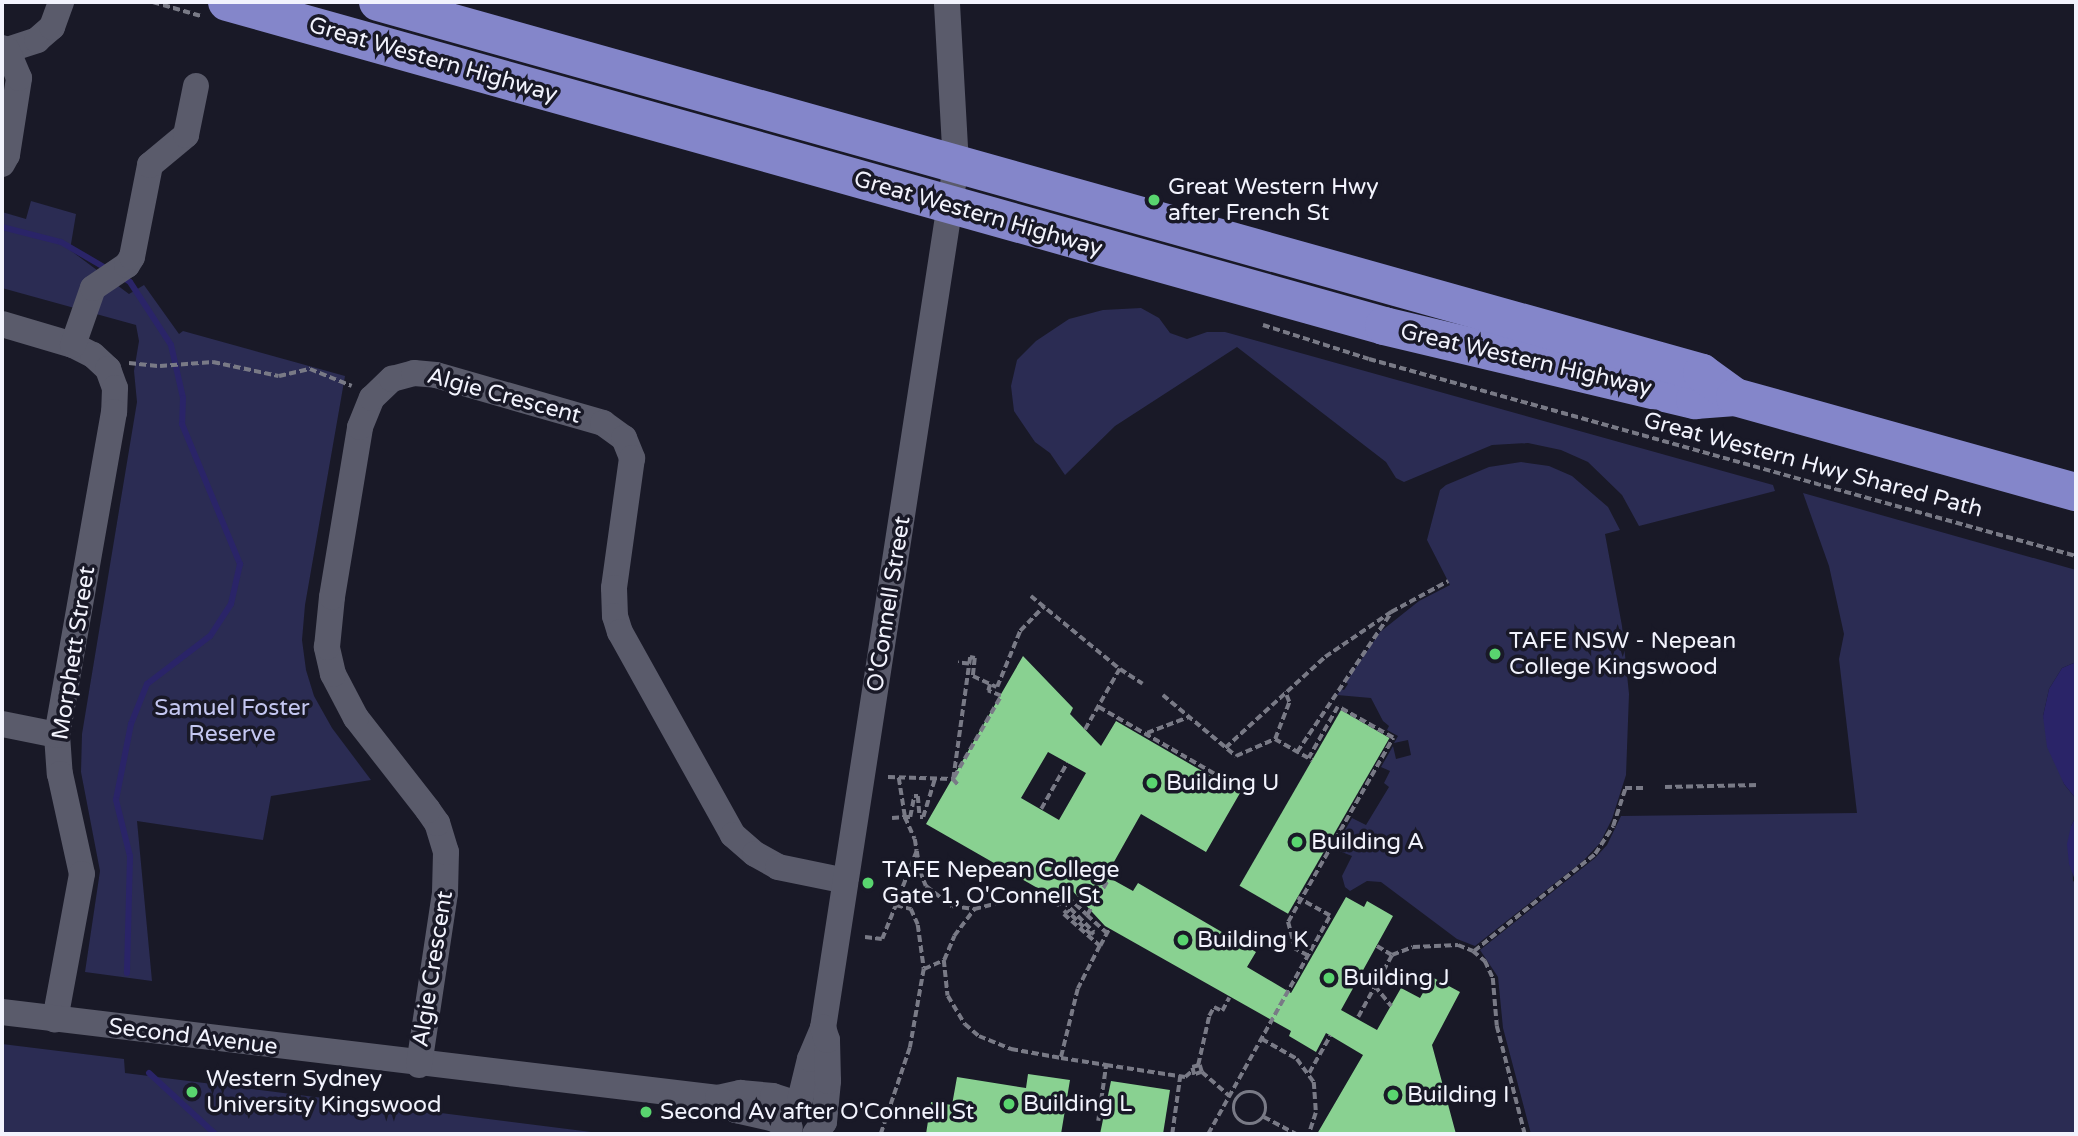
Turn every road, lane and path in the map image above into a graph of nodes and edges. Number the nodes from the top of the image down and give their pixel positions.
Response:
1 (61, 2) edge
2 (227, 2) edge
3 (378, 2) edge
4 (947, 2) edge
5 (5, 49) edge
6 (196, 86) dead end
7 (2, 164) edge
8 (953, 184) junction
9 (1257, 322) dead end
10 (2, 324) edge
11 (76, 334) junction
12 (159, 366) dead end
13 (372, 398) junction
14 (2076, 492) edge
15 (2076, 556) edge
16 (1448, 582) dead end
17 (1031, 596) dead end
18 (1044, 606) junction
19 (1391, 612) junction
20 (958, 663) dead end
21 (969, 664) junction
22 (1120, 669) junction
23 (990, 684) junction
24 (1143, 684) dead end
25 (1285, 692) junction
26 (1163, 695) dead end
27 (1099, 707) junction
28 (1189, 717) junction
29 (2, 724) edge
30 (1085, 730) dead end
31 (1146, 734) junction
32 (57, 736) junction
33 (1275, 738) junction
34 (1226, 748) junction
35 (1297, 752) junction
36 (1067, 763) dead end
37 (888, 777) dead end
38 (899, 778) junction
39 (935, 778) junction
40 (953, 779) junction
41 (1759, 785) dead end
42 (959, 786) dead end
43 (1665, 787) dead end
44 (1643, 788) dead end
45 (1243, 790) dead end
46 (1041, 809) dead end
47 (905, 817) junction
48 (892, 818) dead end
49 (917, 851) junction
50 (1107, 873) dead end
51 (846, 881) junction
52 (1059, 890) dead end
53 (1068, 897) junction
54 (1297, 898) dead end
55 (1063, 901) junction
56 (896, 905) junction
57 (974, 909) junction
58 (1087, 915) junction
59 (865, 937) dead end
60 (1100, 946) junction
61 (1377, 946) dead end
62 (1473, 951) junction
63 (1392, 955) junction
64 (1308, 956) junction
65 (944, 960) junction
66 (924, 969) junction
67 (1375, 986) junction
68 (1229, 998) dead end
69 (1391, 1006) dead end
70 (2, 1012) edge
71 (1358, 1017) dead end
72 (55, 1020) junction
73 (1330, 1036) dead end
74 (1262, 1039) junction
75 (1060, 1058) junction
76 (418, 1065) junction
77 (1106, 1065) junction
78 (1198, 1065) junction
79 (1191, 1072) junction
80 (1202, 1072) junction
81 (1309, 1073) junction
82 (1180, 1076) junction
83 (1230, 1096) junction
84 (1235, 1101) junction
85 (1264, 1117) junction
86 (803, 1119) edge
87 (1098, 1121) dead end
88 (881, 1134) edge
89 (1171, 1134) edge
90 (1208, 1134) edge
91 (1296, 1134) edge
92 (1309, 1134) edge
93 (1525, 1134) edge

1 - 5 street
2 - 8 highway, Great Western Highway
3 - 8 highway, Great Western Highway
4 - 8 street, O'Connell Street
5 - 7 street
6 - 11 street
8 - 14 highway, Great Western Highway
8 - 51 street, O'Connell Street
9 - 15 path, Great Western Hwy Shared Path
10 - 11 street
11 - 32 street, Morphett Street
12 - 13 path
13 - 51 street, Algie Crescent
13 - 76 street, Algie Crescent
16 - 19 path
17 - 18 path
18 - 22 path
18 - 23 path
19 - 25 path
19 - 35 path
20 - 21 path
21 - 23 path
21 - 40 path
22 - 24 path
22 - 27 path
23 - 40 path
25 - 33 path
25 - 34 path
26 - 28 path
27 - 30 path
27 - 31 path
28 - 31 path
28 - 34 path
29 - 32 street
31 - 45 path
32 - 72 street, Morphett Street
33 - 34 path
33 - 35 path
35 - 64 path
36 - 46 path
37 - 38 path
38 - 39 path
38 - 47 path
39 - 40 path
39 - 47 path
40 - 42 path
41 - 43 path
44 - 62 path
47 - 48 path
47 - 49 path
49 - 56 path
49 - 57 path
50 - 58 path
51 - 86 street, O'Connell Street
52 - 53 path
53 - 55 path
53 - 58 path
54 - 64 path
55 - 57 path
55 - 60 path
56 - 59 path
56 - 66 path
57 - 65 path
58 - 60 path
60 - 75 path
61 - 63 path
62 - 63 path
62 - 93 path
63 - 67 path
64 - 74 path
65 - 66 path
65 - 75 path
66 - 88 path
67 - 69 path
67 - 71 path
68 - 78 path
70 - 72 street, Second Avenue
72 - 76 street, Second Avenue
73 - 81 path
74 - 81 path
74 - 83 path
75 - 77 path
76 - 86 street, Second Avenue
77 - 82 path
77 - 87 path
78 - 79 path
78 - 80 path
79 - 80 path
79 - 82 path
80 - 83 path
81 - 92 path
82 - 89 path
83 - 84 path
83 - 90 path
84 - 85 path
84 - 85 path
85 - 91 path

